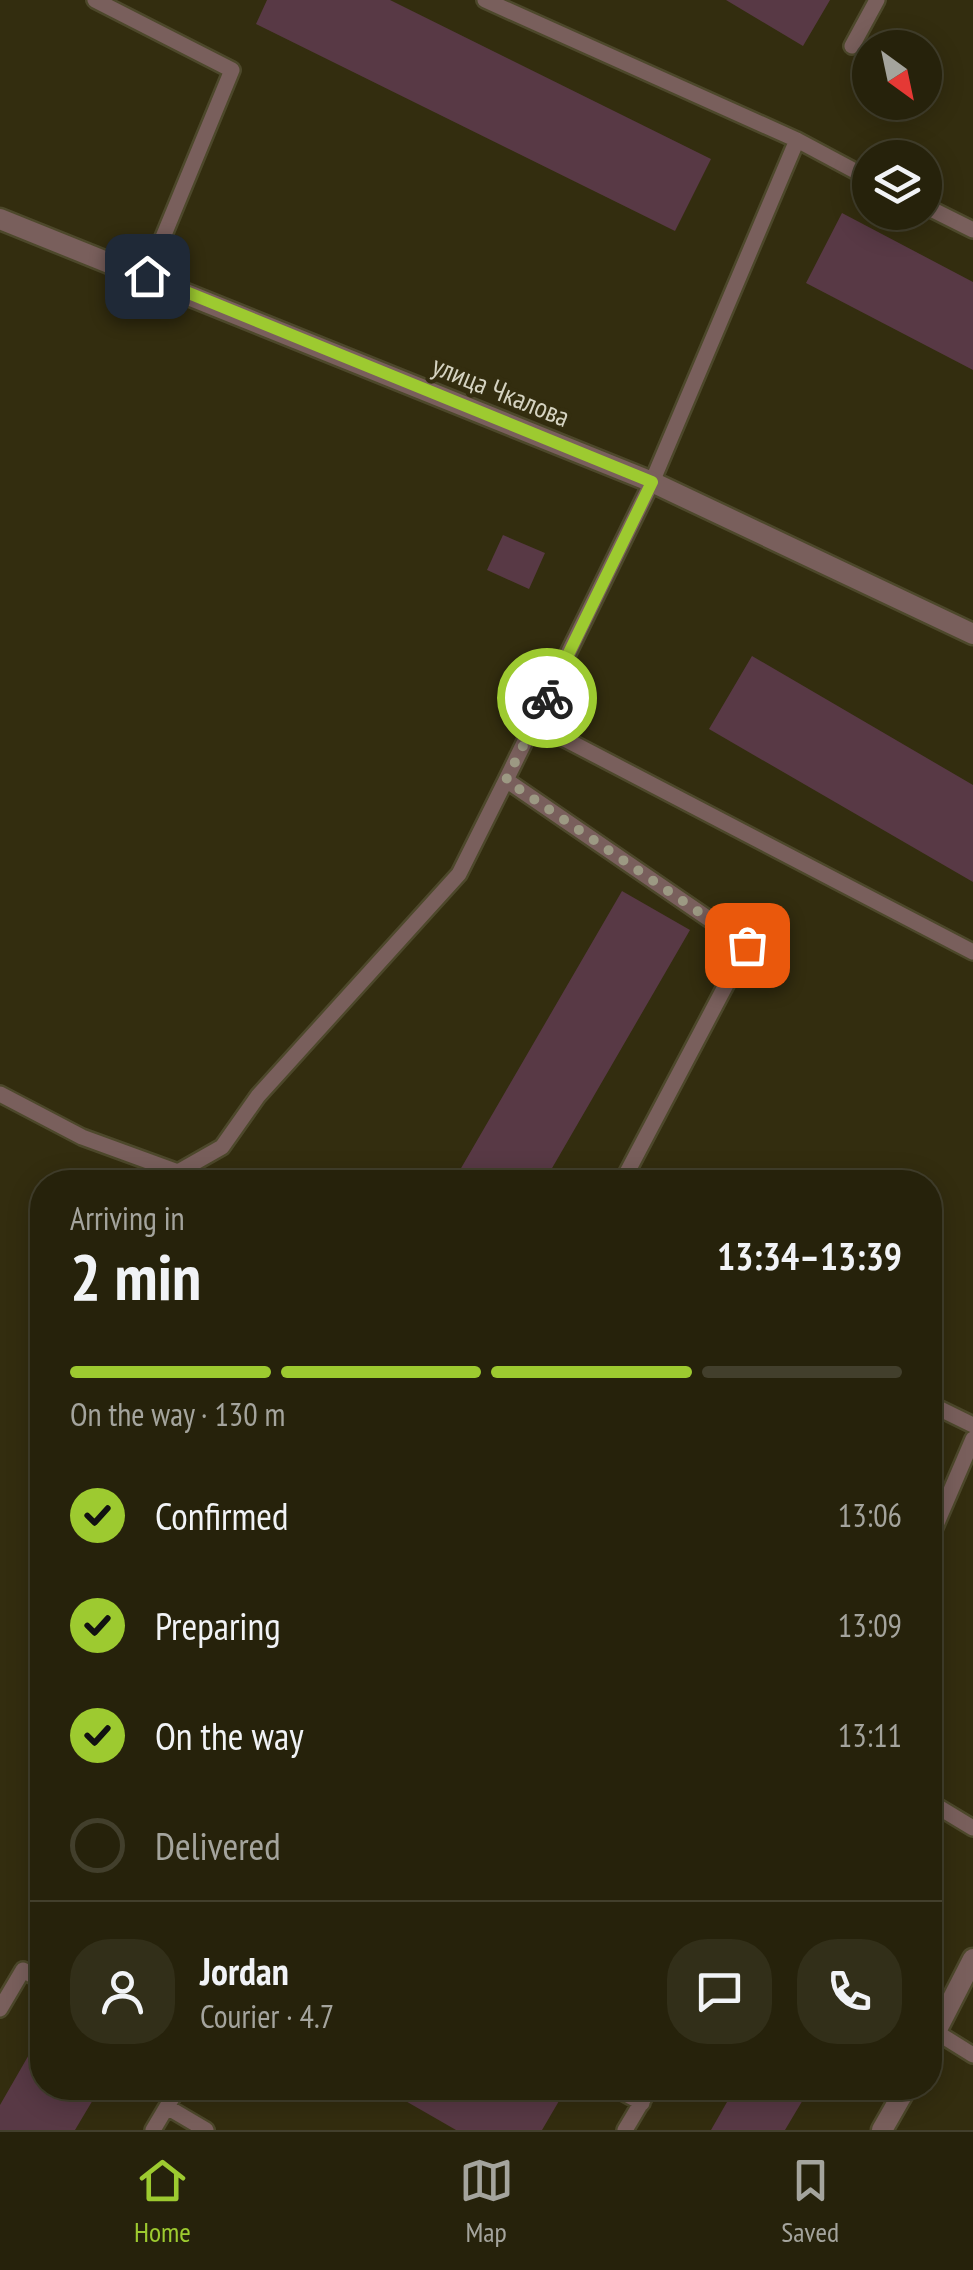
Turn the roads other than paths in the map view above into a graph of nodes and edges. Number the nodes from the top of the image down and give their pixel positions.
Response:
1 (95, 0) edge
2 (485, 0) edge
3 (877, 0) edge
4 (861, 30) edge
5 (798, 140) junction
6 (852, 169) edge
7 (942, 214) edge
8 (0, 219) edge
9 (973, 230) edge
10 (147, 276) junction
11 (652, 482) junction
12 (973, 634) edge
13 (534, 723) junction
14 (506, 780) junction
15 (973, 952) edge
16 (0, 1094) edge
17 (173, 1170) edge
18 (182, 1170) edge
19 (628, 1170) edge
20 (942, 1410) edge
21 (973, 1426) edge
22 (973, 1439) edge
23 (942, 1512) edge
24 (942, 1809) edge
25 (973, 1828) edge
26 (973, 1959) edge
27 (30, 1974) edge
28 (0, 2010) edge
29 (942, 2020) edge
30 (942, 2042) edge
31 (973, 2055) edge
32 (170, 2100) edge
33 (637, 2100) edge
34 (644, 2100) edge
35 (899, 2100) edge
36 (642, 2103) junction
37 (166, 2107) junction
38 (153, 2130) edge
39 (206, 2130) edge
40 (625, 2130) edge
41 (882, 2130) edge

1 - 10 lane
2 - 5 lane
3 - 4 lane
5 - 6 lane
5 - 11 lane
7 - 9 lane
8 - 10 street, улица Чкалова
10 - 11 street, улица Чкалова
11 - 12 street, улица Чкалова
11 - 13 lane
13 - 14 lane
13 - 15 lane
14 - 18 lane
14 - 19 lane
16 - 17 lane
20 - 21 lane
22 - 23 lane
24 - 25 lane
26 - 29 street
27 - 28 lane
30 - 31 lane
32 - 37 lane
33 - 36 lane
34 - 36 lane
35 - 41 street
36 - 40 lane
37 - 38 lane
37 - 39 lane

